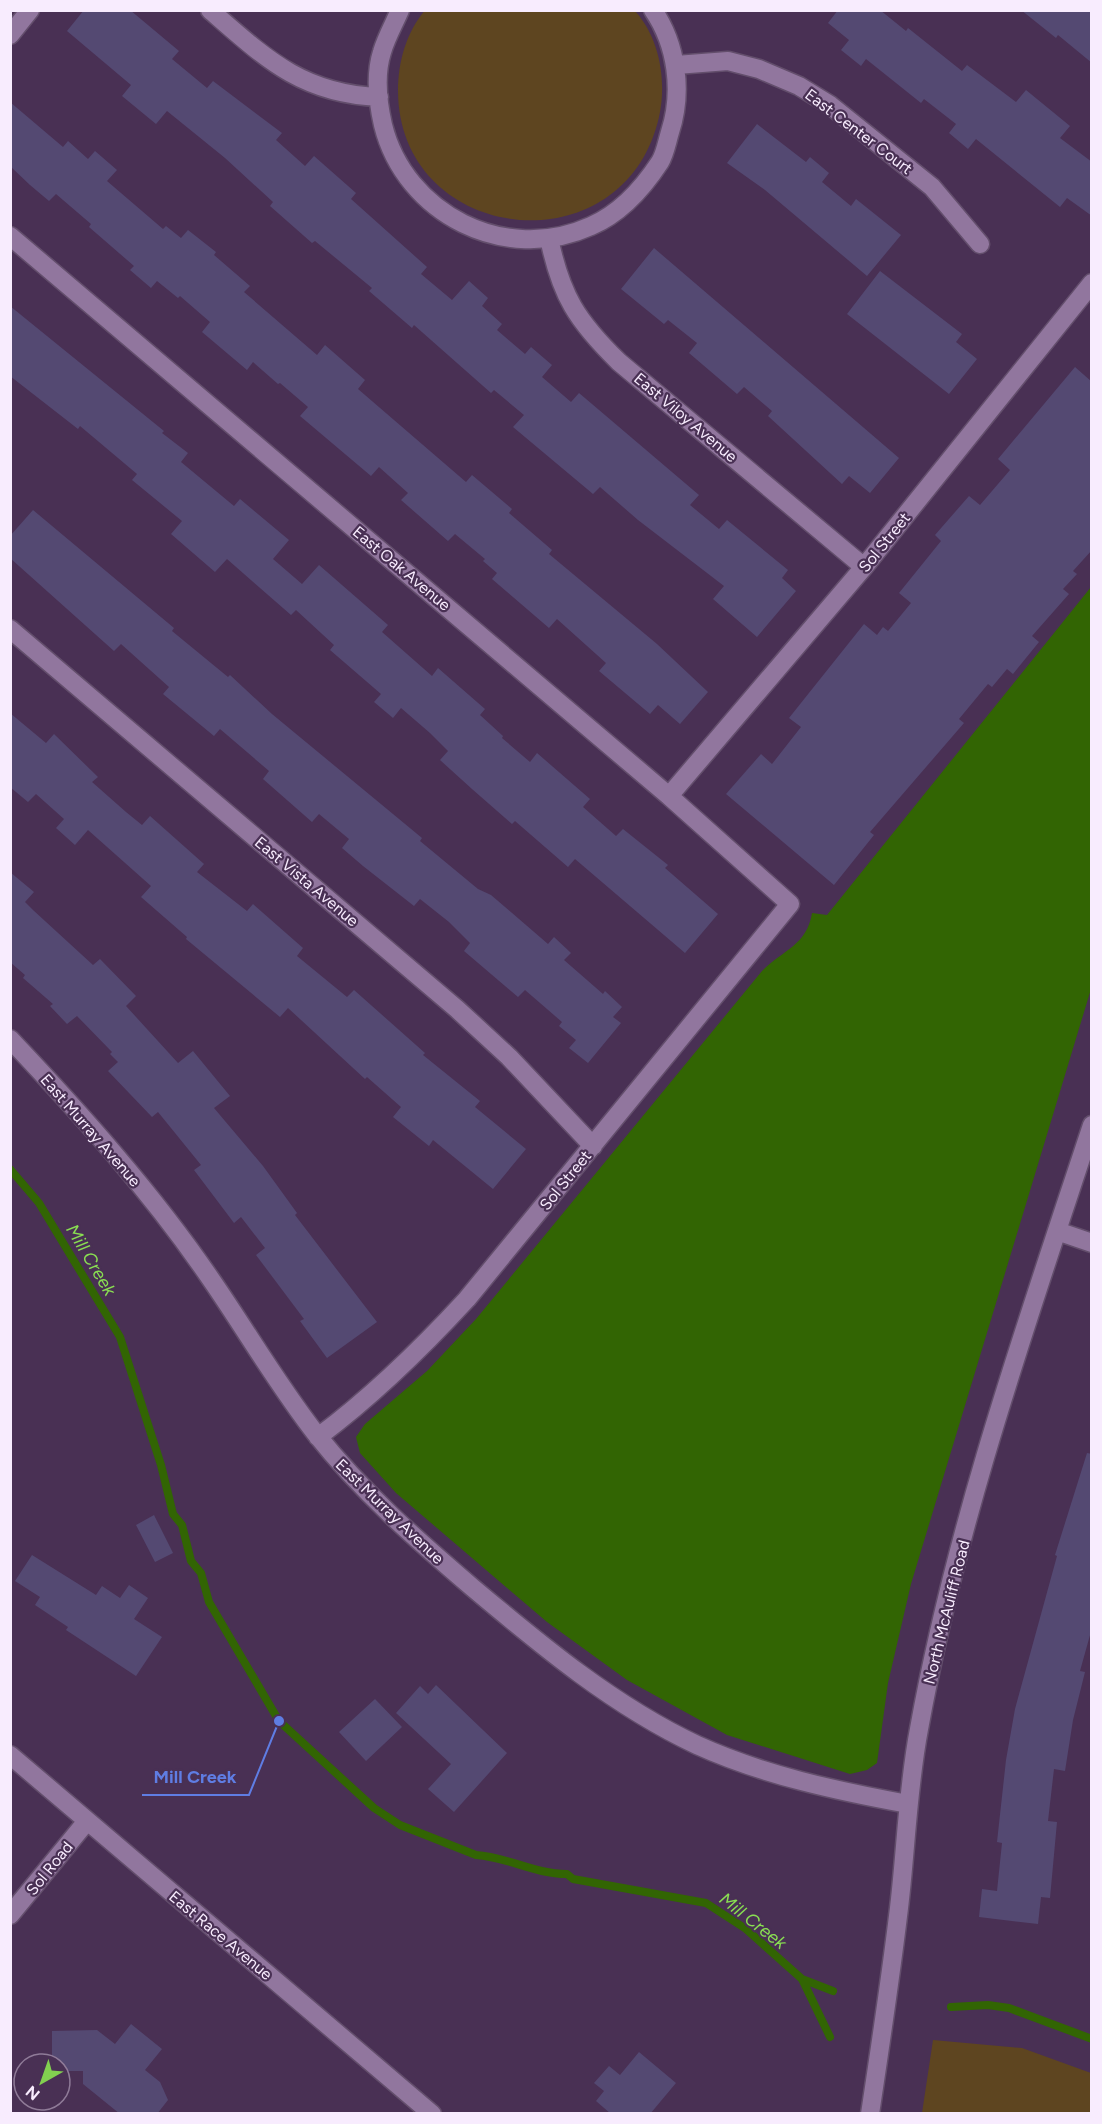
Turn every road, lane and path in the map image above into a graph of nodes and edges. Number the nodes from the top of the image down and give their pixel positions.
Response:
1 (30, 10) edge
2 (210, 10) edge
3 (400, 10) edge
4 (653, 10) edge
5 (10, 35) edge
6 (676, 65) junction
7 (379, 97) junction
8 (10, 236) edge
9 (549, 238) junction
10 (980, 244) dead end
11 (1092, 283) edge
12 (864, 567) junction
13 (10, 629) edge
14 (669, 795) junction
15 (790, 904) joint
16 (10, 1040) edge
17 (1092, 1125) edge
18 (592, 1146) junction
19 (1057, 1231) junction
20 (1092, 1242) edge
21 (318, 1437) junction
22 (10, 1755) edge
23 (908, 1804) junction
24 (87, 1821) junction
25 (10, 1915) edge
26 (432, 2114) edge
27 (870, 2114) edge

1 - 5 street
2 - 7 street
3 - 7 street
4 - 6 street
6 - 9 street
6 - 10 street, East Center Court
7 - 9 street
8 - 14 street, East Oak Avenue
9 - 12 street, East Viloy Avenue
11 - 12 street, Sol Street
12 - 14 street, Sol Street
13 - 18 street, East Vista Avenue
14 - 15 street, East Oak Avenue
15 - 18 street, Sol Street
16 - 21 street, East Murray Avenue
17 - 19 street, North McAuliff Road
18 - 21 street, Sol Street
19 - 20 street
19 - 23 street, North McAuliff Road
21 - 23 street, East Murray Avenue
22 - 24 street, East Race Avenue
23 - 27 street, North McAuliff Road
24 - 25 street, Sol Road
24 - 26 street, East Race Avenue

